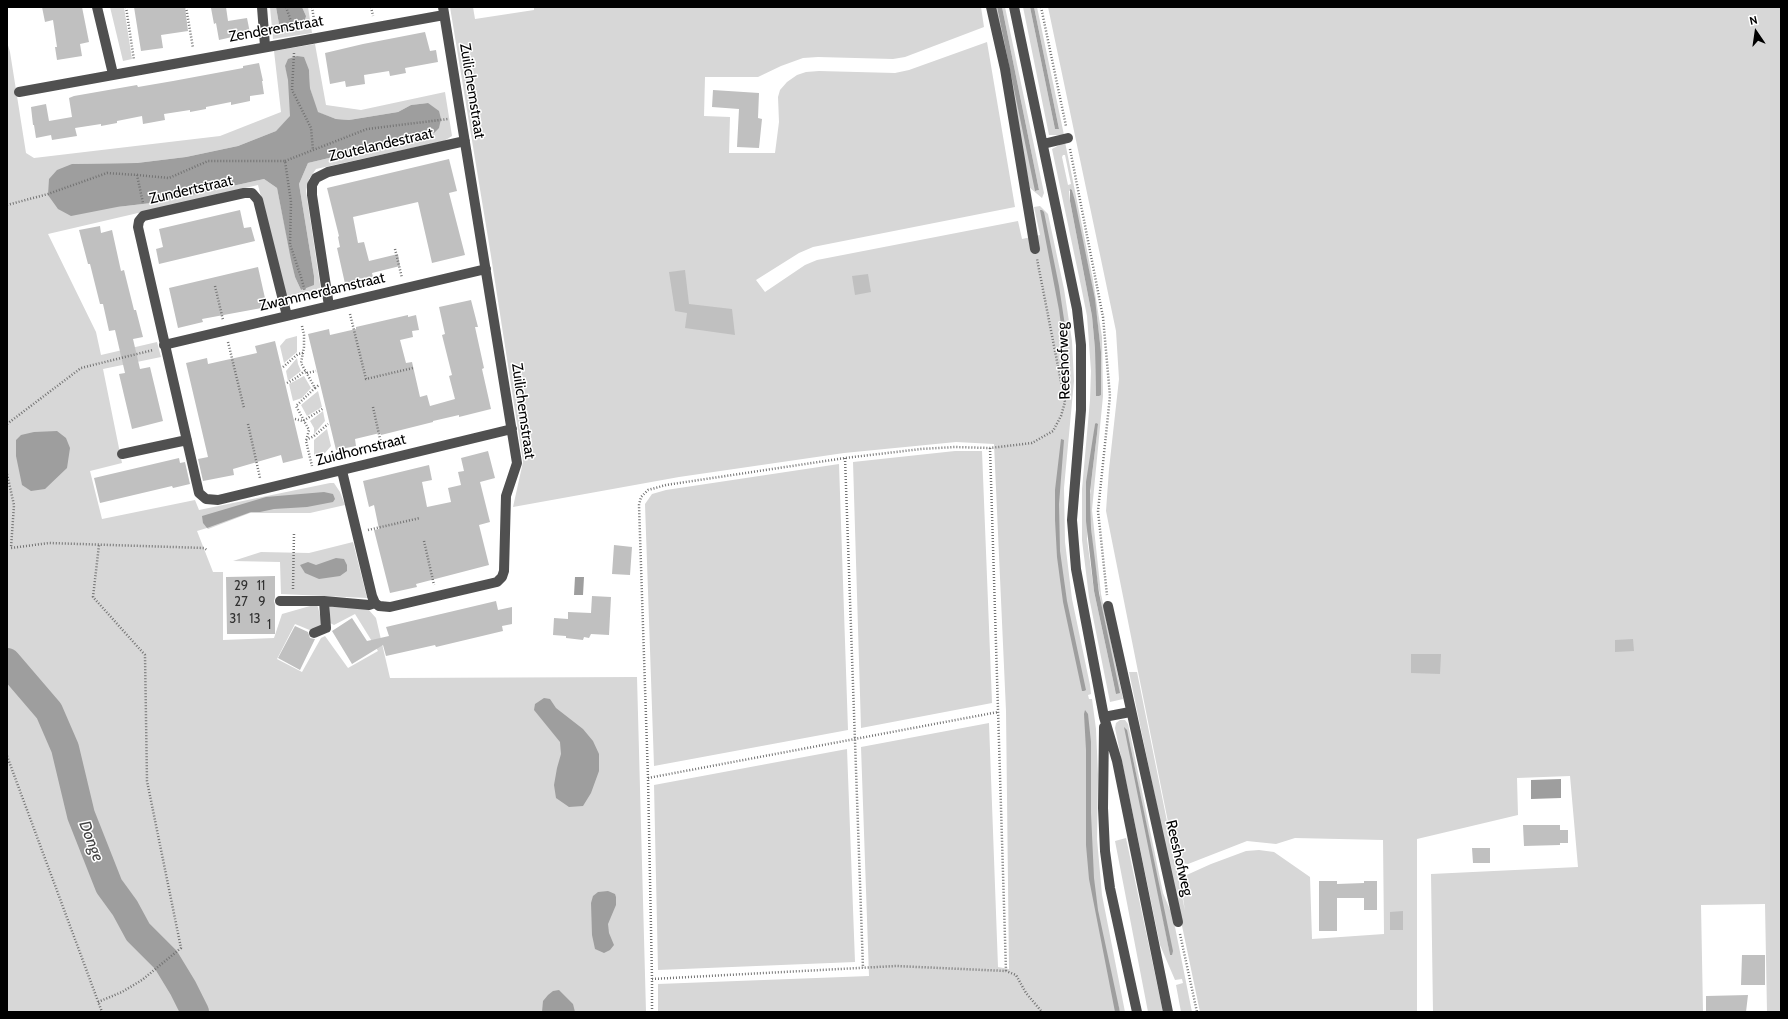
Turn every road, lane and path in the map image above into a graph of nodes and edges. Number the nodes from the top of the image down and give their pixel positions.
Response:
1 (97, 7) edge
2 (126, 7) edge
3 (186, 7) edge
4 (262, 7) edge
5 (286, 7) edge
6 (312, 7) edge
7 (991, 7) edge
8 (1014, 7) edge
9 (444, 11) edge
10 (294, 29) dead end
11 (316, 37) junction
12 (266, 46) junction
13 (295, 48) dead end
14 (195, 59) junction
15 (136, 70) junction
16 (113, 74) junction
17 (19, 92) dead end
18 (448, 119) dead end
19 (1068, 138) dead end
20 (465, 141) junction
21 (1043, 144) junction
22 (314, 150) junction
23 (285, 161) dead end
24 (7, 205) edge
25 (143, 205) dead end
26 (395, 249) dead end
27 (1035, 249) joint
28 (486, 269) junction
29 (215, 286) dead end
30 (404, 288) junction
31 (347, 302) junction
32 (329, 306) junction
33 (298, 313) junction
34 (287, 316) junction
35 (225, 330) junction
36 (161, 346) junction
37 (303, 353) junction
38 (283, 367) dead end
39 (413, 368) dead end
40 (316, 371) dead end
41 (307, 372) junction
42 (287, 383) dead end
43 (319, 385) dead end
44 (315, 388) junction
45 (292, 406) dead end
46 (296, 406) junction
47 (373, 407) dead end
48 (244, 408) dead end
49 (324, 408) dead end
50 (296, 419) dead end
51 (303, 421) junction
52 (7, 424) edge
53 (248, 424) dead end
54 (328, 424) dead end
55 (512, 430) junction
56 (187, 440) junction
57 (306, 441) junction
58 (990, 448) junction
59 (122, 454) dead end
60 (845, 458) junction
61 (385, 460) junction
62 (342, 471) junction
63 (7, 474) edge
64 (315, 477) junction
65 (263, 490) junction
66 (218, 500) joint
67 (420, 518) dead end
68 (357, 532) junction
69 (294, 533) dead end
70 (424, 541) dead end
71 (99, 545) junction
72 (207, 550) dead end
73 (436, 596) junction
74 (293, 600) junction
75 (280, 601) dead end
76 (324, 601) junction
77 (375, 603) junction
78 (1108, 606) dead end
79 (314, 633) dead end
80 (998, 712) junction
81 (1130, 712) junction
82 (1104, 717) junction
83 (855, 738) junction
84 (7, 756) edge
85 (648, 778) junction
86 (1178, 922) joint
87 (863, 968) junction
88 (1006, 971) junction
89 (652, 979) junction
90 (98, 1002) junction
91 (102, 1012) edge
92 (652, 1012) edge
93 (1042, 1012) edge
94 (1137, 1012) edge
95 (1168, 1012) edge
96 (1197, 1012) edge

1 - 16 street
2 - 15 path
3 - 14 path
4 - 12 street
5 - 10 path
6 - 11 path
7 - 27 street
8 - 21 street, Reeshofweg
9 - 11 street, Zenderenstraat
9 - 20 street, Zuilichemstraat
11 - 12 street, Zenderenstraat
12 - 14 street, Zenderenstraat
13 - 22 path
14 - 15 street, Zenderenstraat
15 - 16 street, Zenderenstraat
16 - 17 street, Zenderenstraat
18 - 22 path
19 - 21 street
20 - 28 street, Zuilichemstraat
20 - 32 street, Zoutelandestraat
21 - 82 street, Reeshofweg
22 - 23 path
24 - 25 path
26 - 30 path
27 - 58 path
28 - 30 street, Zwammerdamstraat
28 - 55 street, Zuilichemstraat
29 - 35 path
30 - 31 street, Zwammerdamstraat
31 - 32 street, Zwammerdamstraat
31 - 39 path
32 - 33 street, Zwammerdamstraat
33 - 34 street, Zwammerdamstraat
33 - 37 path
34 - 35 street, Zwammerdamstraat
34 - 36 street, Zundertstraat
35 - 36 street, Zwammerdamstraat
35 - 48 path
36 - 52 path
36 - 56 street, Zundertstraat
37 - 38 path
37 - 41 path
40 - 41 path
41 - 42 path
41 - 44 path
43 - 44 path
44 - 46 path
45 - 46 path
46 - 51 path
47 - 61 path
49 - 51 path
50 - 51 path
51 - 57 path
53 - 65 path
54 - 57 path
55 - 61 street, Zuidhornstraat
55 - 73 street, Zuilichemstraat
56 - 59 street
56 - 66 street, Zundertstraat
57 - 64 path
58 - 60 path
58 - 80 path
60 - 83 path
60 - 85 path
61 - 62 street, Zuidhornstraat
62 - 64 street, Zuidhornstraat
62 - 68 street
63 - 71 path
64 - 65 street, Zuidhornstraat
65 - 66 street, Zuidhornstraat
67 - 68 path
68 - 77 street
69 - 74 path
70 - 73 path
71 - 72 path
71 - 90 path
73 - 77 street, Zuilichemstraat
74 - 75 street, Zuilichemstraat
74 - 76 street, Zuilichemstraat
76 - 77 street, Zuilichemstraat
76 - 79 street
78 - 81 street, Reeshofweg
80 - 83 path
80 - 88 path
81 - 82 street
81 - 86 street, Reeshofweg
82 - 94 street, Reeshofweg
82 - 95 street, Reeshofweg
83 - 85 path
83 - 87 path
84 - 90 path
85 - 89 path
86 - 96 path
87 - 88 path
87 - 89 path
88 - 93 path
89 - 92 path
90 - 91 path

